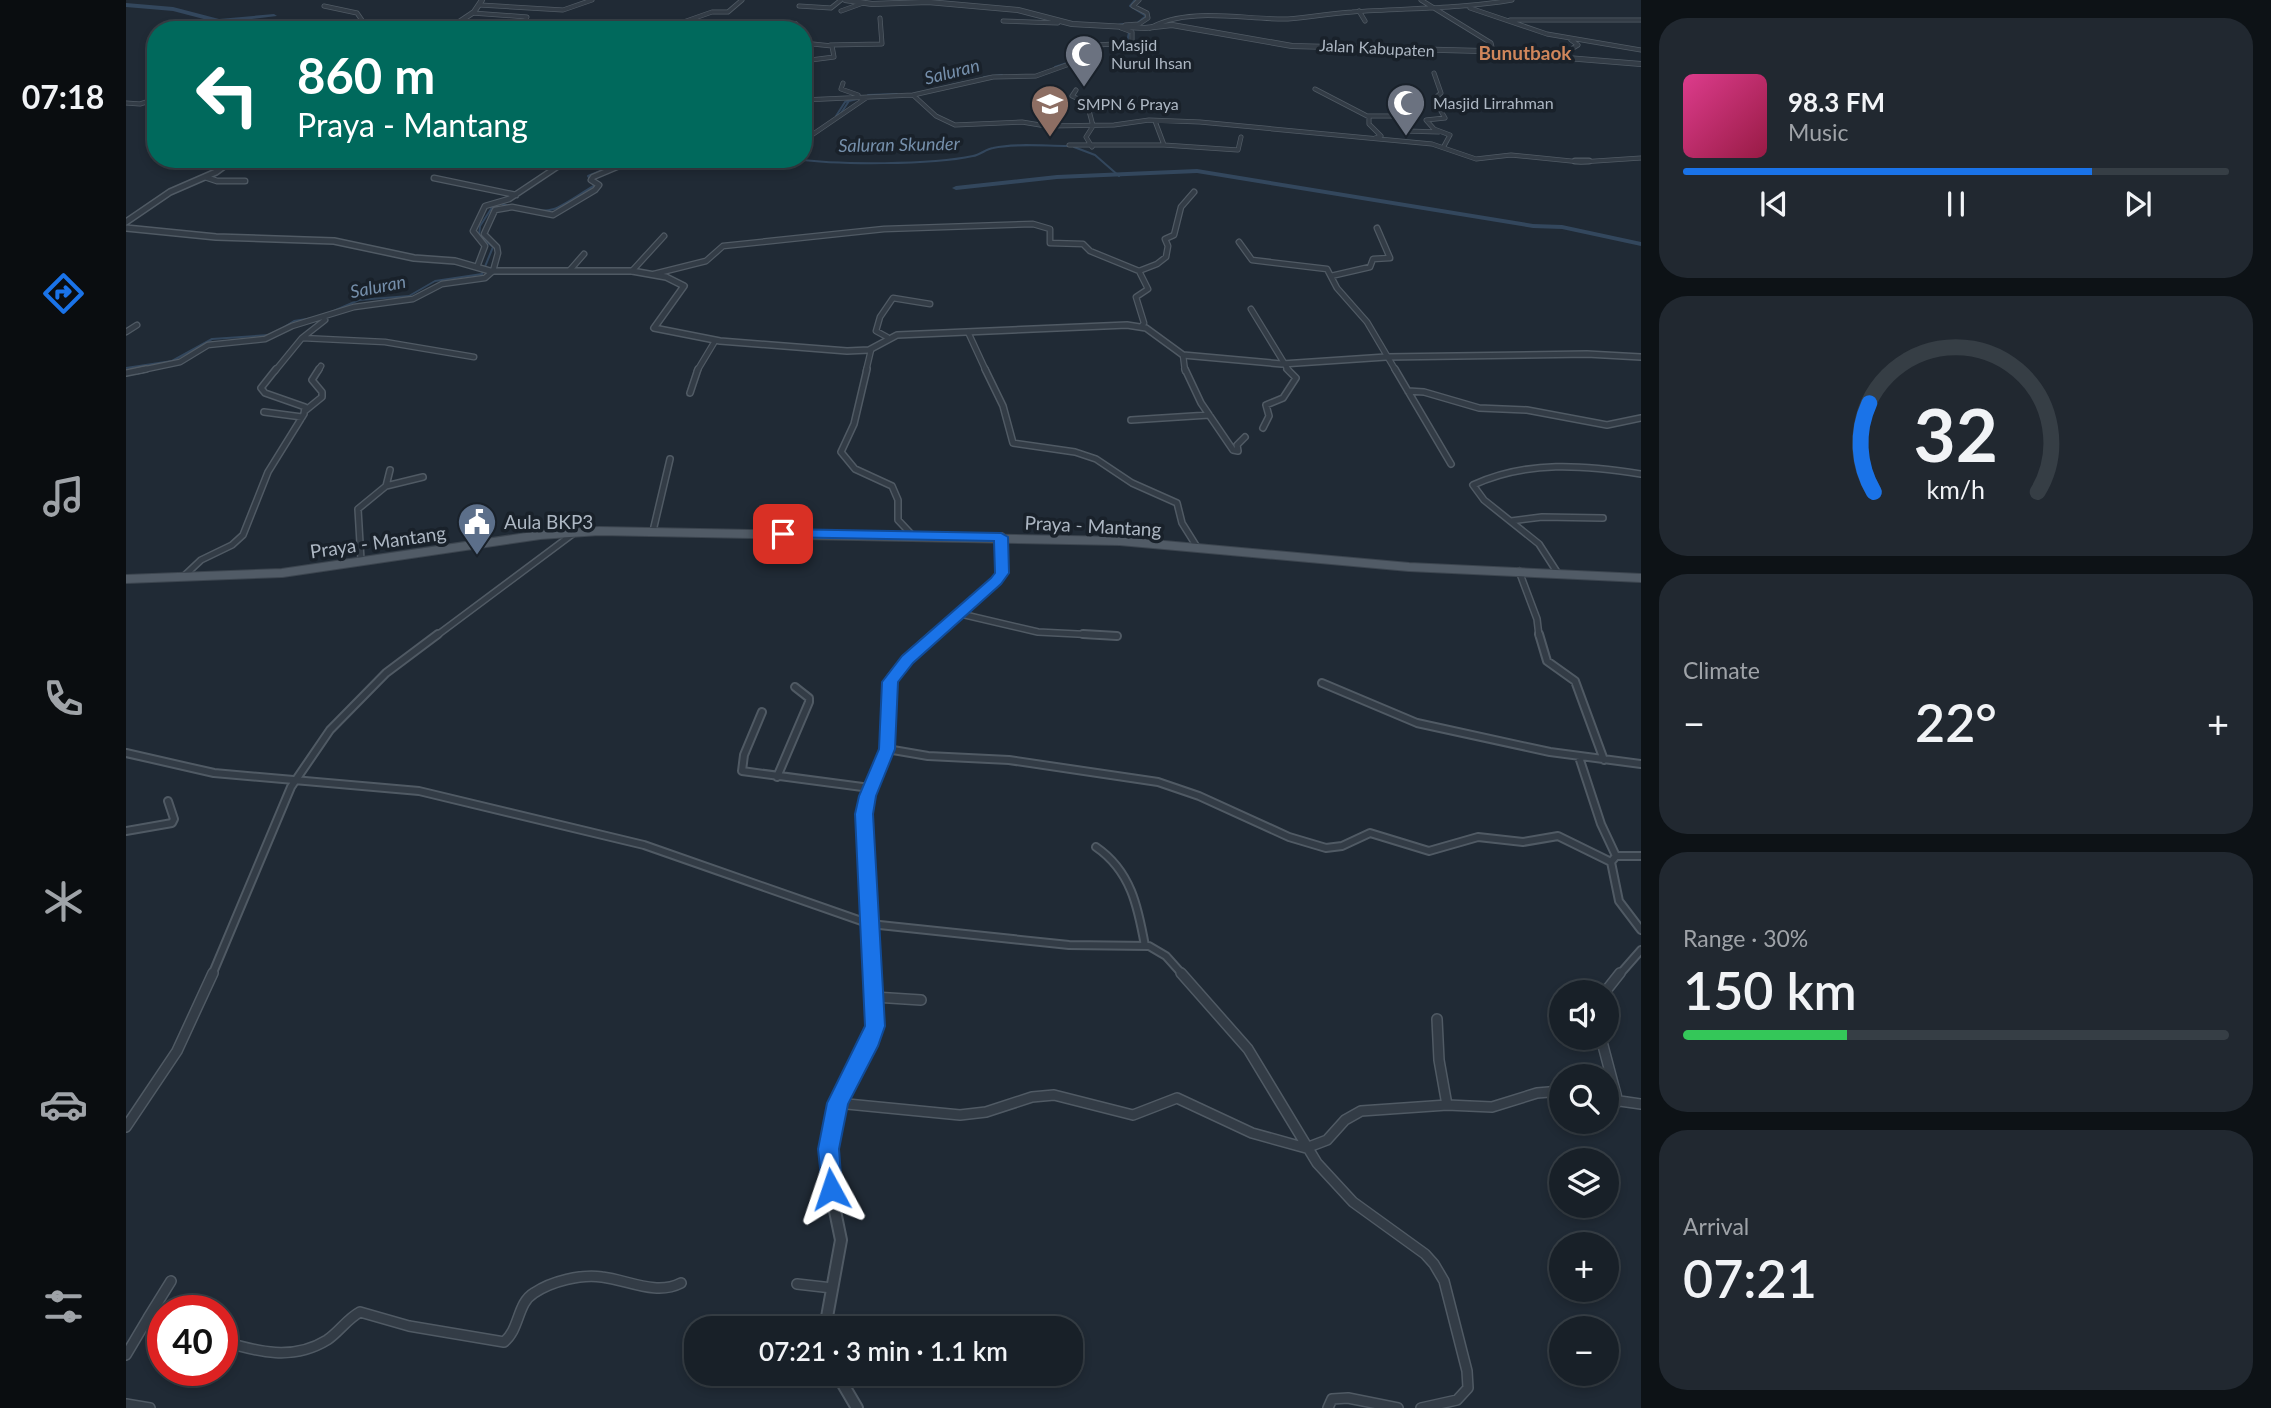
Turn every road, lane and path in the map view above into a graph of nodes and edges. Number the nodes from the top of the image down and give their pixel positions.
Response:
1 (592, 0) edge
2 (742, 0) edge
3 (846, 0) edge
4 (959, 0) edge
5 (1139, 0) edge
6 (1421, 0) edge
7 (1512, 0) edge
8 (481, 2) edge
9 (863, 3) junction
10 (954, 5) junction
11 (324, 6) dead end
12 (799, 6) dead end
13 (1435, 7) junction
14 (1469, 7) junction
15 (841, 11) dead end
16 (1360, 11) junction
17 (472, 13) junction
18 (880, 18) dead end
19 (1507, 20) junction
20 (1641, 20) edge
21 (363, 21) edge
22 (460, 21) edge
23 (524, 21) edge
24 (686, 21) edge
25 (1003, 21) dead end
26 (1365, 21) dead end
27 (1058, 23) junction
28 (1115, 26) junction
29 (1150, 27) junction
30 (1566, 38) junction
31 (812, 44) edge
32 (830, 45) junction
33 (1573, 48) dead end
34 (1641, 50) edge
35 (1493, 51) junction
36 (812, 61) edge
37 (1641, 64) edge
38 (1434, 73) dead end
39 (843, 83) dead end
40 (1315, 89) dead end
41 (1076, 90) dead end
42 (913, 95) junction
43 (863, 96) junction
44 (812, 100) edge
45 (147, 102) edge
46 (126, 103) edge
47 (1367, 116) junction
48 (1395, 116) dead end
49 (1155, 121) junction
50 (1093, 126) junction
51 (1406, 131) dead end
52 (1441, 132) junction
53 (812, 137) edge
54 (1241, 137) dead end
55 (1370, 139) junction
56 (1069, 145) dead end
57 (1162, 145) junction
58 (1444, 146) junction
59 (1092, 147) junction
60 (1159, 152) dead end
61 (1641, 158) edge
62 (220, 168) edge
63 (556, 168) edge
64 (615, 168) edge
65 (205, 177) junction
66 (434, 178) dead end
67 (245, 181) dead end
68 (1194, 192) dead end
69 (516, 195) junction
70 (126, 222) edge
71 (126, 228) edge
72 (1377, 228) dead end
73 (664, 236) dead end
74 (1240, 242) dead end
75 (584, 254) dead end
76 (479, 268) junction
77 (570, 270) junction
78 (491, 271) junction
79 (632, 271) junction
80 (1139, 271) junction
81 (654, 274) junction
82 (1331, 276) junction
83 (930, 304) dead end
84 (1251, 309) dead end
85 (329, 317) junction
86 (137, 325) dead end
87 (1142, 326) junction
88 (126, 332) edge
89 (968, 332) junction
90 (887, 337) junction
91 (302, 338) junction
92 (715, 341) junction
93 (871, 350) junction
94 (1183, 355) junction
95 (474, 357) dead end
96 (1386, 357) junction
97 (1641, 357) edge
98 (1282, 364) junction
99 (321, 366) dead end
100 (126, 373) edge
101 (1408, 391) junction
102 (690, 393) dead end
103 (306, 410) junction
104 (264, 412) dead end
105 (1209, 415) junction
106 (302, 417) junction
107 (1641, 418) edge
108 (1131, 420) dead end
109 (1263, 428) dead end
110 (1245, 437) dead end
111 (670, 459) dead end
112 (1451, 464) dead end
113 (390, 470) dead end
114 (1641, 474) edge
115 (423, 477) dead end
116 (386, 486) junction
117 (1603, 518) dead end
118 (1511, 522) junction
119 (653, 531) junction
120 (575, 532) junction
121 (913, 536) junction
122 (1001, 537) junction
123 (1197, 547) junction
124 (361, 560) junction
125 (1519, 571) junction
126 (1557, 572) junction
127 (184, 576) junction
128 (1641, 578) edge
129 (126, 579) edge
130 (961, 614) junction
131 (1117, 636) dead end
132 (1322, 683) dead end
133 (795, 687) dead end
134 (762, 712) dead end
135 (887, 749) junction
136 (126, 753) edge
137 (1579, 757) junction
138 (1604, 760) junction
139 (1641, 764) edge
140 (777, 777) junction
141 (295, 781) junction
142 (870, 788) junction
143 (168, 801) dead end
144 (126, 831) edge
145 (1096, 847) dead end
146 (1641, 856) edge
147 (1614, 859) junction
148 (870, 924) junction
149 (1641, 930) edge
150 (1144, 946) junction
151 (1641, 950) edge
152 (1616, 980) edge
153 (874, 997) junction
154 (921, 1000) dead end
155 (1437, 1019) dead end
156 (1549, 1092) edge
157 (1619, 1102) edge
158 (837, 1103) junction
159 (1641, 1104) edge
160 (1447, 1105) junction
161 (126, 1127) edge
162 (1306, 1148) junction
163 (171, 1281) dead end
164 (681, 1283) dead end
165 (797, 1284) dead end
166 (832, 1288) junction
167 (162, 1295) edge
168 (827, 1316) edge
169 (147, 1320) edge
170 (238, 1346) edge
171 (126, 1355) edge
172 (844, 1386) edge
173 (126, 1404) edge
174 (150, 1408) edge
175 (857, 1408) edge
176 (1328, 1408) edge
177 (1398, 1408) edge
178 (1421, 1408) edge

1 - 8 street
2 - 24 street
3 - 9 street, Jalan Kabupaten
3 - 12 street
4 - 10 street
5 - 28 street
6 - 13 street
7 - 14 street
8 - 17 street
9 - 10 street, Jalan Kabupaten
9 - 15 street
10 - 27 street, Jalan Kabupaten
11 - 21 street
13 - 14 street
13 - 16 street
13 - 35 street
14 - 19 street
16 - 26 street
16 - 29 street
17 - 22 street
17 - 23 street
18 - 32 street
19 - 20 street
19 - 30 street
25 - 27 street
27 - 28 street, Jalan Kabupaten
28 - 29 street, Jalan Kabupaten
28 - 42 street
29 - 35 street, Jalan Kabupaten
30 - 33 street
30 - 34 street
31 - 32 street
32 - 36 street
35 - 37 street, Jalan Kabupaten
38 - 52 street
39 - 43 street
40 - 47 street
41 - 50 street
42 - 43 street
42 - 50 street
43 - 44 street
43 - 53 street
45 - 46 street
47 - 48 street
47 - 55 street
49 - 50 street
49 - 55 street
49 - 57 street
50 - 59 street
51 - 52 street
52 - 58 street
54 - 57 street
55 - 58 street
56 - 59 street
57 - 59 street
57 - 60 street
58 - 61 street
62 - 65 street
63 - 69 street
64 - 78 street
65 - 67 street
65 - 70 street
66 - 69 street
68 - 80 street
69 - 76 street
71 - 76 street
72 - 82 street
73 - 79 street
74 - 82 street
75 - 77 street
76 - 78 street
77 - 78 street
77 - 79 street
78 - 85 street
79 - 81 street
80 - 81 street
80 - 87 street
81 - 92 street
82 - 96 street
83 - 90 street
84 - 98 street
85 - 91 street
85 - 100 street
86 - 88 street
87 - 89 street
87 - 94 street
89 - 90 street
89 - 123 street
90 - 93 street
91 - 95 street
91 - 103 street
92 - 93 street
92 - 102 street
93 - 121 street
94 - 98 street
94 - 105 street
96 - 97 street
96 - 98 street
96 - 101 street
98 - 109 street
99 - 103 street
101 - 107 street
101 - 112 street
103 - 106 street
104 - 106 street
105 - 108 street
105 - 110 street
106 - 127 street
111 - 119 street
113 - 116 street
114 - 118 street
115 - 116 street
116 - 124 street
117 - 118 street
118 - 126 street
119 - 120 main road, Praya - Mantang
119 - 121 main road, Praya - Mantang
120 - 124 main road, Praya - Mantang
120 - 141 street
121 - 122 main road, Praya - Mantang
122 - 123 main road, Praya - Mantang
122 - 130 street
123 - 125 main road, Praya - Mantang
124 - 127 main road, Praya - Mantang
125 - 126 main road, Praya - Mantang
125 - 138 street
126 - 128 main road, Praya - Mantang
127 - 129 main road, Praya - Mantang
130 - 131 street
130 - 135 street
132 - 137 street
133 - 140 street
134 - 140 street
135 - 142 street
135 - 147 street
136 - 141 street
137 - 138 street
137 - 147 street
138 - 139 street
140 - 142 street
141 - 148 street
141 - 161 street
142 - 148 street
143 - 144 street
145 - 150 street
146 - 147 street
147 - 149 street
148 - 150 street
148 - 153 street
150 - 162 street
151 - 152 street
153 - 154 street
153 - 158 street
155 - 160 street
156 - 160 street
157 - 159 street
158 - 162 street
158 - 166 street
160 - 162 street
162 - 178 street
163 - 167 street
164 - 170 street
165 - 166 street
166 - 168 street
169 - 171 street
172 - 175 street
173 - 174 street
176 - 177 street

